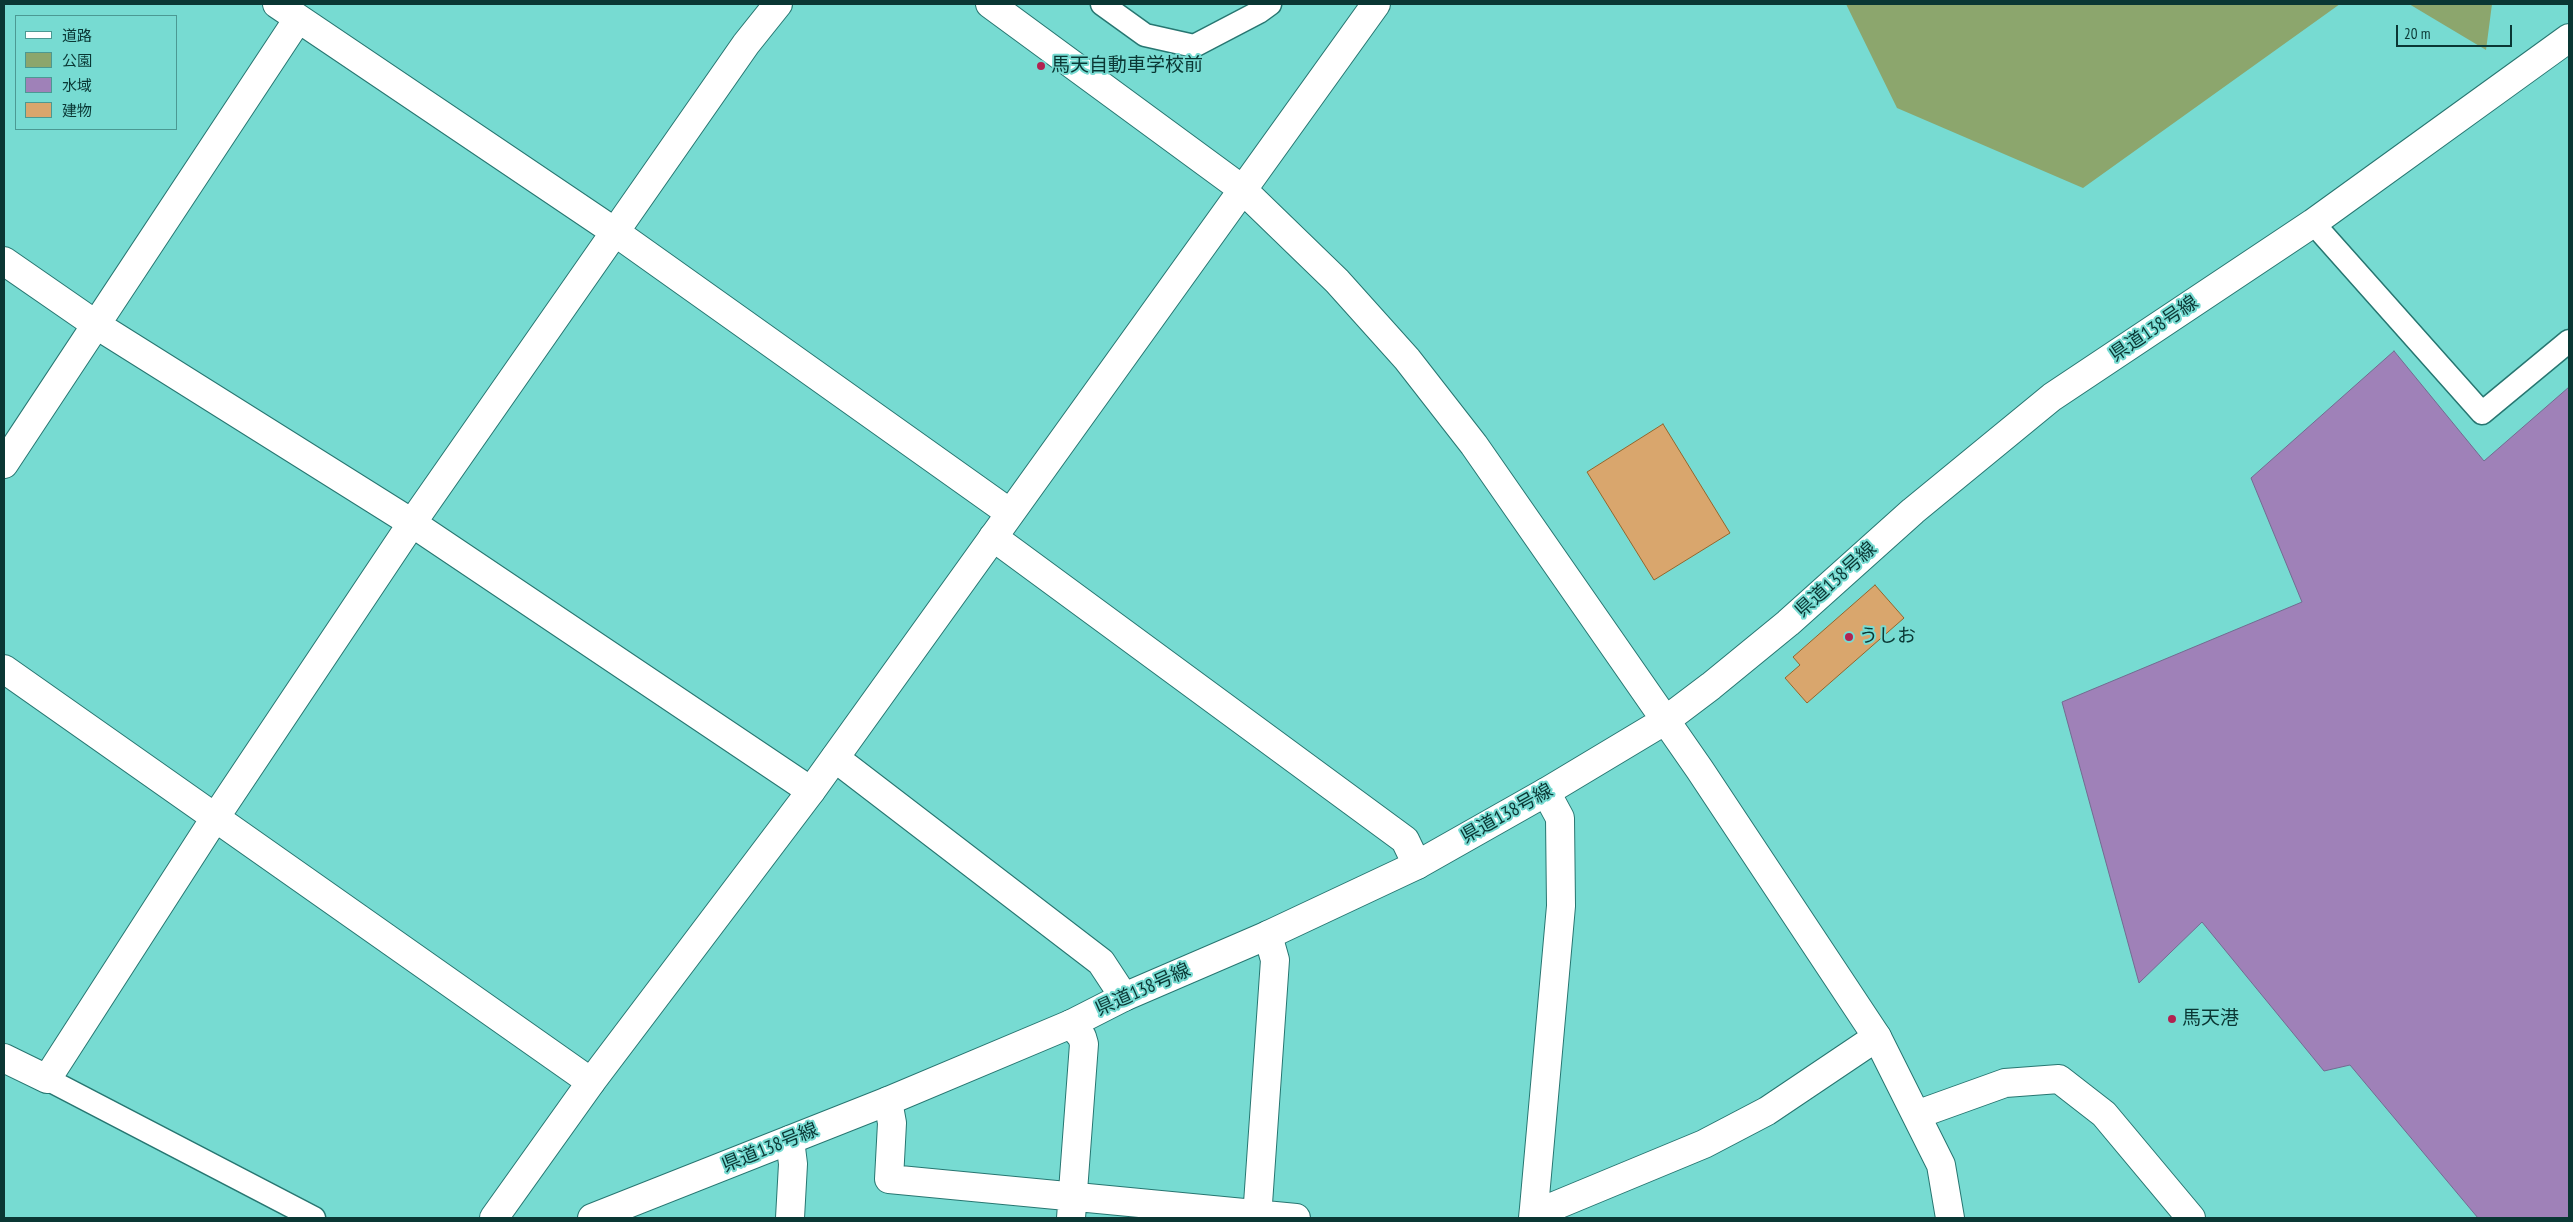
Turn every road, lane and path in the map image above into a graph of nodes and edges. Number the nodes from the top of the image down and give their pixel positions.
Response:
1 (778, 4) edge
2 (990, 4) edge
3 (1102, 4) edge
4 (1270, 4) edge
5 (1376, 4) edge
6 (287, 11) edge
7 (2569, 38) edge
8 (1242, 189) junction
9 (2313, 223) junction
10 (615, 232) junction
11 (4, 261) edge
12 (96, 324) junction
13 (2569, 341) edge
14 (4, 464) edge
15 (1010, 513) junction
16 (412, 523) junction
17 (993, 537) junction
18 (4, 669) edge
19 (1666, 720) junction
20 (835, 758) junction
21 (812, 791) junction
22 (1546, 792) junction
23 (215, 818) junction
24 (1417, 864) junction
25 (1268, 935) junction
26 (1124, 998) junction
27 (1071, 1024) junction
28 (1877, 1037) junction
29 (4, 1058) edge
30 (47, 1079) junction
31 (591, 1082) junction
32 (888, 1101) junction
33 (1916, 1114) junction
34 (790, 1140) junction
35 (1072, 1208) edge
36 (1533, 1213) edge
37 (1257, 1216) edge
38 (314, 1218) edge
39 (494, 1218) edge
40 (592, 1218) edge
41 (790, 1218) edge
42 (1296, 1218) edge
43 (1950, 1218) edge
44 (2192, 1218) edge

1 - 10 street
2 - 8 street
3 - 4 lane
5 - 8 street
6 - 10 street
6 - 12 street
7 - 9 street, 県道138号線
8 - 15 street
8 - 19 street
9 - 13 lane
9 - 19 street, 県道138号線
10 - 15 street
10 - 16 street
11 - 12 street
12 - 14 street
12 - 16 street
15 - 17 street
16 - 21 street
16 - 23 street
17 - 20 street
17 - 24 street
18 - 23 street
19 - 22 street, 県道138号線
19 - 28 street
20 - 21 street
20 - 26 street
21 - 31 street
22 - 24 street, 県道138号線
22 - 36 street
23 - 30 street
23 - 31 street
24 - 25 street, 県道138号線
25 - 26 street, 県道138号線
25 - 37 street
26 - 27 street, 県道138号線
27 - 32 street, 県道138号線
27 - 35 street
28 - 33 street
28 - 36 street
29 - 30 street
30 - 38 lane
31 - 39 street
32 - 34 street, 県道138号線
32 - 35 street
33 - 43 street
33 - 44 street
34 - 40 street, 県道138号線
34 - 41 street
35 - 37 street
37 - 42 street

